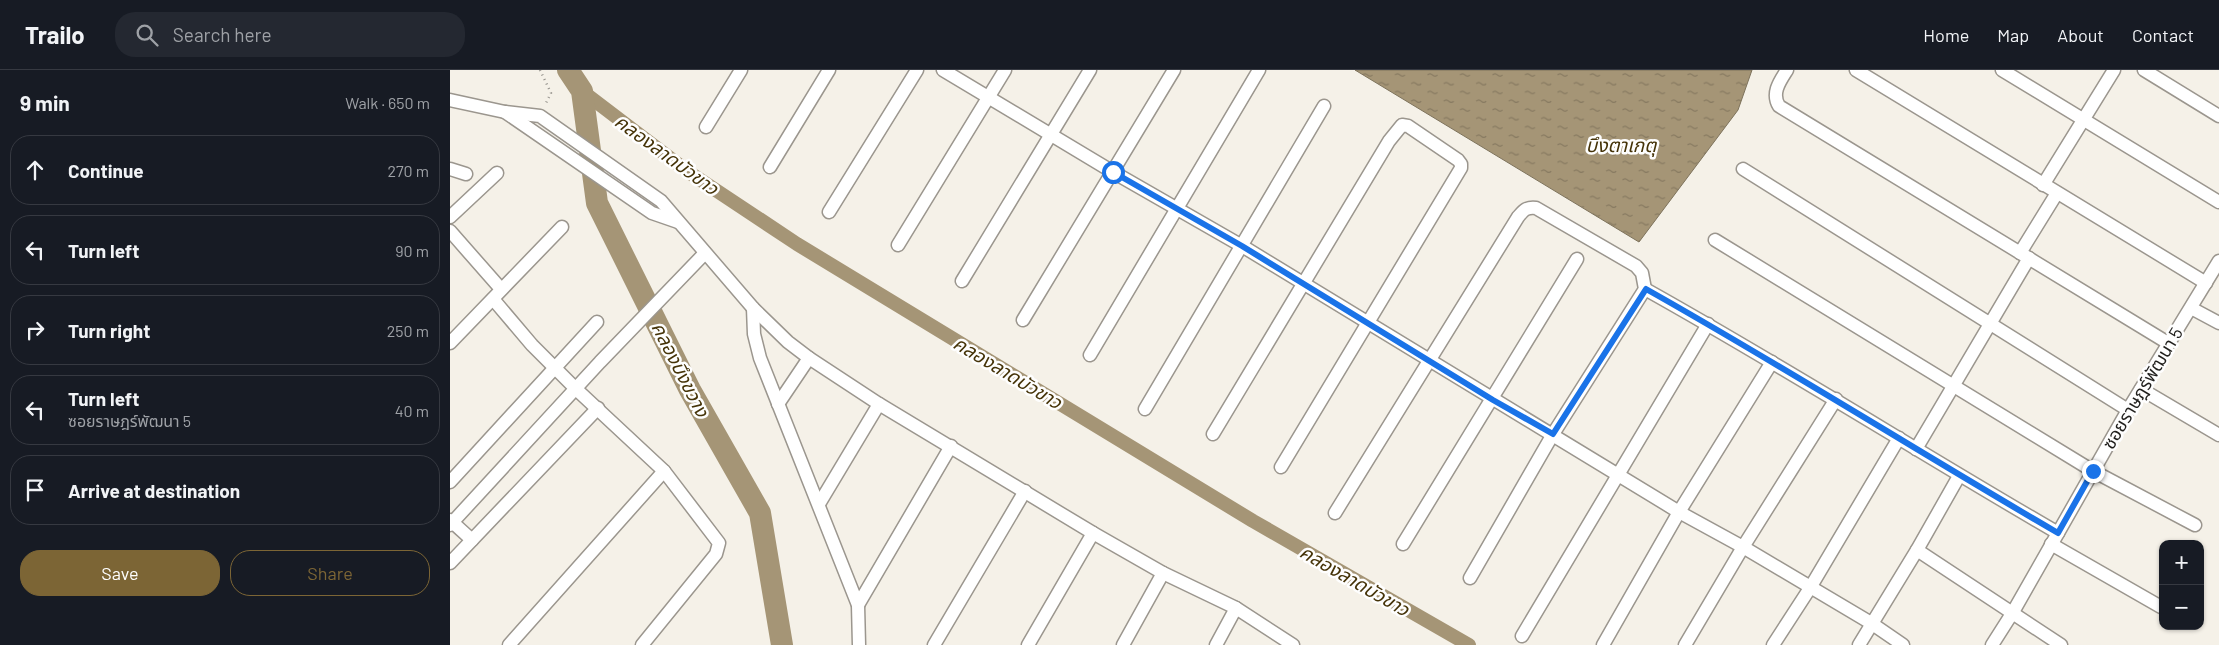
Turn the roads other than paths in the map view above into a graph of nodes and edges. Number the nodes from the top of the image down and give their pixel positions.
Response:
1 (740, 70) edge
2 (830, 70) edge
3 (917, 70) edge
4 (943, 70) edge
5 (1005, 70) edge
6 (1090, 70) edge
7 (1174, 70) edge
8 (1259, 70) edge
9 (1787, 70) edge
10 (1856, 70) edge
11 (2002, 70) edge
12 (2114, 70) edge
13 (2144, 70) edge
14 (988, 98) junction
15 (450, 100) edge
16 (1324, 106) dead end
17 (506, 112) junction
18 (2219, 116) edge
19 (2083, 120) junction
20 (706, 127) dead end
21 (1052, 135) junction
22 (770, 167) dead end
23 (450, 169) edge
24 (1743, 169) dead end
25 (1113, 172) junction
26 (497, 173) dead end
27 (466, 174) dead end
28 (2043, 185) junction
29 (2057, 193) junction
30 (2219, 202) edge
31 (1177, 209) junction
32 (829, 212) dead end
33 (450, 217) edge
34 (678, 222) junction
35 (562, 226) dead end
36 (450, 231) edge
37 (1715, 240) dead end
38 (898, 245) dead end
39 (1242, 246) junction
40 (705, 253) junction
41 (2024, 256) junction
42 (1578, 258) dead end
43 (2219, 261) edge
44 (962, 282) dead end
45 (2206, 283) junction
46 (1304, 284) junction
47 (1646, 289) junction
48 (497, 294) junction
49 (753, 308) junction
50 (2191, 308) junction
51 (1023, 320) dead end
52 (597, 322) dead end
53 (1367, 323) junction
54 (2219, 323) edge
55 (1708, 324) junction
56 (1990, 325) junction
57 (450, 342) edge
58 (2168, 343) junction
59 (1090, 355) dead end
60 (809, 358) junction
61 (1430, 362) junction
62 (1772, 362) junction
63 (555, 366) junction
64 (1954, 386) junction
65 (576, 389) junction
66 (2141, 389) junction
67 (1836, 399) junction
68 (1493, 400) junction
69 (778, 404) junction
70 (879, 404) junction
71 (598, 408) junction
72 (1145, 409) dead end
73 (2128, 410) junction
74 (1213, 434) dead end
75 (1553, 434) junction
76 (2219, 435) edge
77 (1899, 438) junction
78 (951, 446) junction
79 (1916, 449) junction
80 (1281, 467) dead end
81 (664, 471) junction
82 (2093, 471) junction
83 (1619, 475) junction
84 (1960, 476) junction
85 (450, 482) edge
86 (1024, 491) junction
87 (818, 504) junction
88 (1336, 512) dead end
89 (1679, 512) junction
90 (451, 522) edge
91 (2195, 525) dead end
92 (1093, 533) junction
93 (2058, 533) junction
94 (472, 540) junction
95 (1403, 544) dead end
96 (2051, 544) junction
97 (1743, 548) junction
98 (1917, 550) junction
99 (450, 563) edge
100 (1164, 573) junction
101 (1470, 578) dead end
102 (1810, 588) junction
103 (858, 605) junction
104 (2159, 606) edge
105 (1236, 608) junction
106 (2013, 612) junction
107 (1870, 623) junction
108 (1522, 636) dead end
109 (510, 645) edge
110 (642, 645) edge
111 (859, 645) edge
112 (934, 645) edge
113 (1028, 645) edge
114 (1123, 645) edge
115 (1216, 645) edge
116 (1293, 645) edge
117 (1603, 645) edge
118 (1685, 645) edge
119 (1773, 645) edge
120 (1859, 645) edge
121 (1903, 645) edge
122 (1992, 645) edge
123 (2061, 645) edge

1 - 20 street
2 - 22 street
3 - 32 street
4 - 14 street
5 - 14 street
6 - 21 street
7 - 25 street
8 - 31 street
9 - 41 street
10 - 28 street
11 - 19 street
12 - 19 street
13 - 18 street
14 - 21 street
14 - 38 street
15 - 17 street
16 - 39 street
17 - 34 street
17 - 34 street
19 - 28 street
19 - 30 street
21 - 25 street
21 - 44 street
23 - 27 street
24 - 56 street
25 - 31 street
25 - 51 street
26 - 33 street
28 - 29 street
29 - 41 street
29 - 45 street
31 - 39 street
31 - 59 street
34 - 40 street
35 - 48 street
36 - 48 street
37 - 64 street
39 - 46 street
39 - 72 street
40 - 49 street
40 - 65 street
41 - 56 street
41 - 58 street
42 - 68 street
43 - 45 street, ซอยราษฎร์พัฒนา 5
45 - 50 street, ซอยราษฎร์พัฒนา 5
46 - 53 street
46 - 53 street
46 - 74 street
47 - 55 street
47 - 61 street
47 - 75 street
48 - 57 street
48 - 63 street
49 - 60 street
49 - 69 street
50 - 54 street
50 - 58 street, ซอยราษฎร์พัฒนา 5
52 - 63 street
53 - 61 street
53 - 80 street
55 - 62 street
55 - 83 street
56 - 64 street
56 - 73 street
58 - 66 street, ซอยราษฎร์พัฒนา 5
60 - 69 street
60 - 70 street
61 - 68 street
61 - 88 street
62 - 67 street
62 - 89 street
63 - 65 street
63 - 85 street
64 - 79 street
64 - 82 street
65 - 71 street
65 - 90 street
66 - 73 street, ซอยราษฎร์พัฒนา 5
66 - 76 street
67 - 77 street
67 - 97 street
68 - 75 street
68 - 95 street
69 - 87 street
70 - 78 street
70 - 87 street
71 - 81 street
71 - 94 street
73 - 82 street, ซอยราษฎร์พัฒนา 5
75 - 83 street
75 - 101 street
77 - 79 street
77 - 102 street
78 - 86 street
78 - 103 street
79 - 84 street
81 - 109 street
81 - 110 street
82 - 91 street
82 - 93 street, ซอยราษฎร์พัฒนา 5
83 - 89 street
83 - 108 street
84 - 93 street
84 - 98 street
86 - 92 street
86 - 112 street
87 - 103 street
89 - 97 street
89 - 117 street
90 - 94 street
92 - 100 street
92 - 113 street
93 - 96 street, ซอยราษฎร์พัฒนา 5
94 - 99 street
96 - 104 street
96 - 106 street, ซอยราษฎร์พัฒนา 5
97 - 102 street
97 - 118 street
98 - 106 street
98 - 107 street
100 - 105 street
100 - 114 street
102 - 107 street
102 - 119 street
103 - 111 street
105 - 115 street
105 - 116 street
106 - 122 street, ซอยราษฎร์พัฒนา 5
106 - 123 street
107 - 120 street
107 - 121 street

